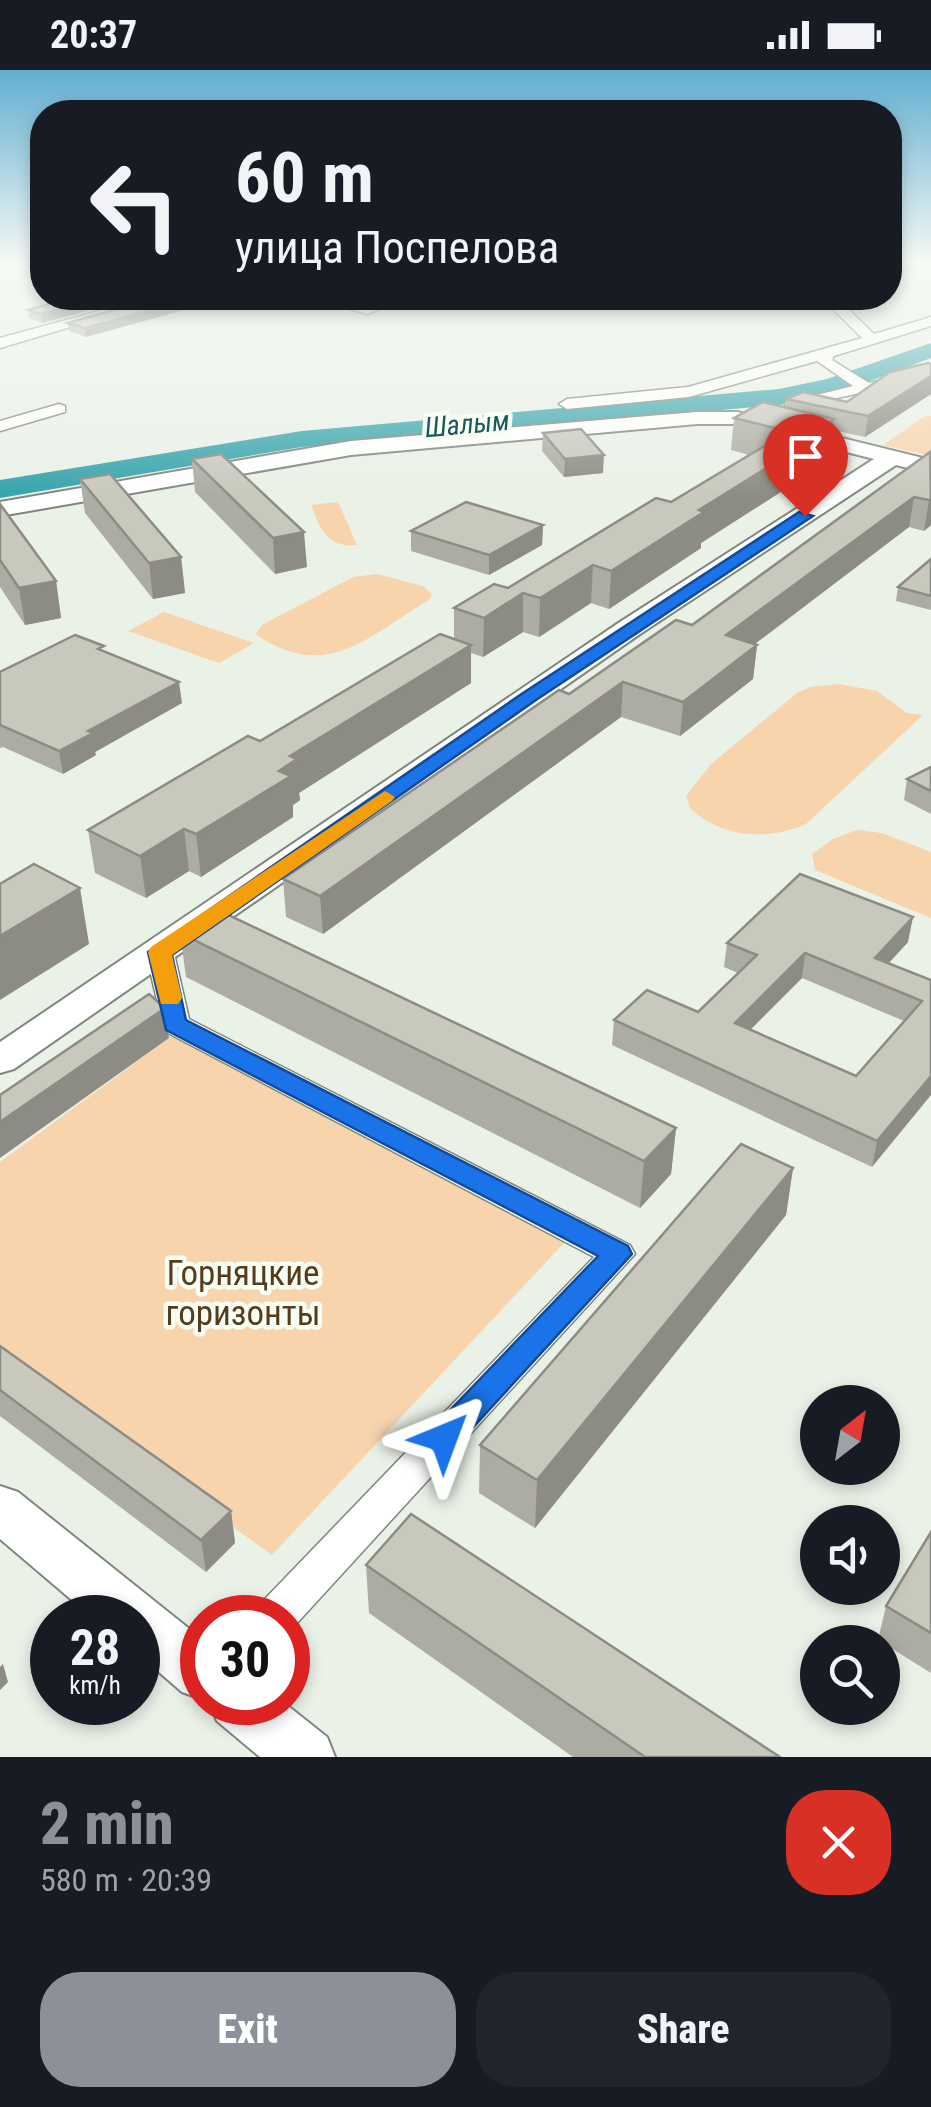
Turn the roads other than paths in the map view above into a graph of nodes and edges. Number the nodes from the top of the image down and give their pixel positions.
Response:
1 (865, 341) edge
2 (827, 353) junction
3 (931, 374) edge
4 (867, 388) junction
5 (567, 404) dead end
6 (59, 410) dead end
7 (737, 418) junction
8 (0, 426) edge
9 (892, 458) junction
10 (931, 467) edge
11 (0, 509) edge
12 (160, 952) junction
13 (0, 1060) edge
14 (0, 1508) edge
15 (107, 1595) edge
16 (296, 1595) edge
17 (160, 1639) edge
18 (180, 1655) edge
19 (266, 1725) edge
20 (306, 1757) edge

1 - 2 street
2 - 4 street
2 - 5 street
3 - 4 street
4 - 7 street
6 - 8 street
7 - 9 street
7 - 11 street
9 - 10 street
9 - 12 street
12 - 13 street
12 - 16 street
14 - 15 street
17 - 18 street
19 - 20 street

